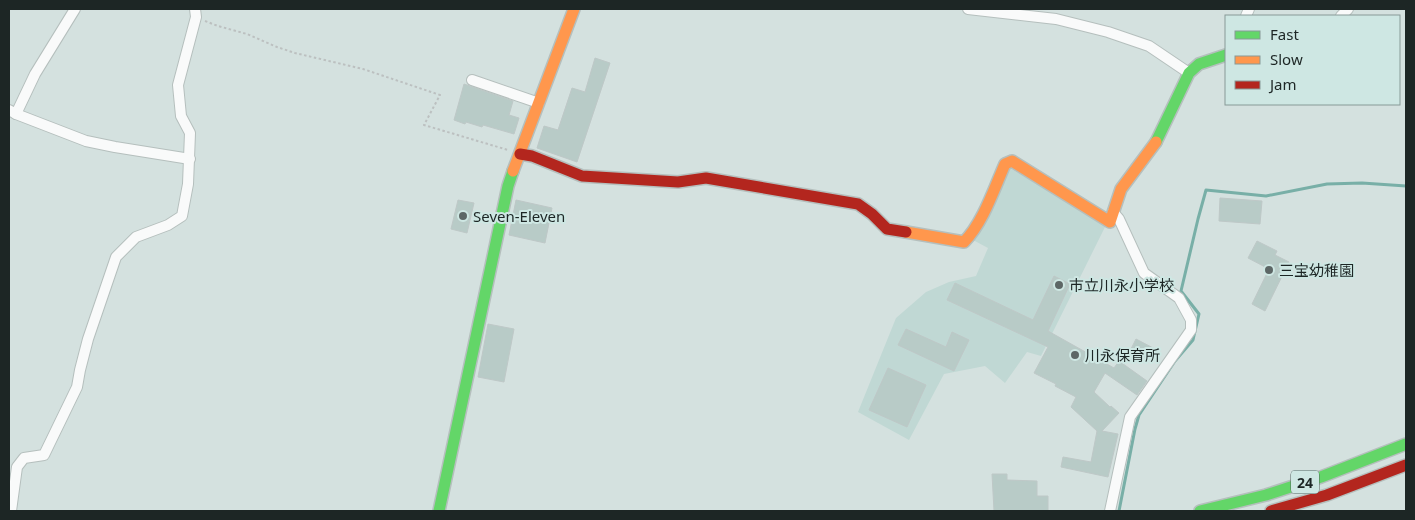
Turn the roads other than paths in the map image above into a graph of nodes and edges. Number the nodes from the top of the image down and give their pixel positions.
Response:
1 (75, 9) edge
2 (574, 9) edge
3 (968, 9) edge
4 (195, 13) edge
5 (1225, 55) edge
6 (1189, 73) junction
7 (472, 80) dead end
8 (539, 103) junction
9 (12, 112) edge
10 (520, 154) junction
11 (190, 159) junction
12 (1112, 212) junction
13 (1406, 444) edge
14 (1406, 466) edge
15 (11, 511) edge
16 (439, 511) edge
17 (1110, 511) edge
18 (1200, 511) edge
19 (1271, 511) edge

1 - 9 street
2 - 8 main road
3 - 6 street
4 - 11 street
5 - 6 main road
6 - 12 main road
7 - 8 street
8 - 10 main road
9 - 11 street
10 - 12 main road
10 - 16 main road
11 - 15 street
12 - 17 street
13 - 18 main road, 24
14 - 19 main road, 24

